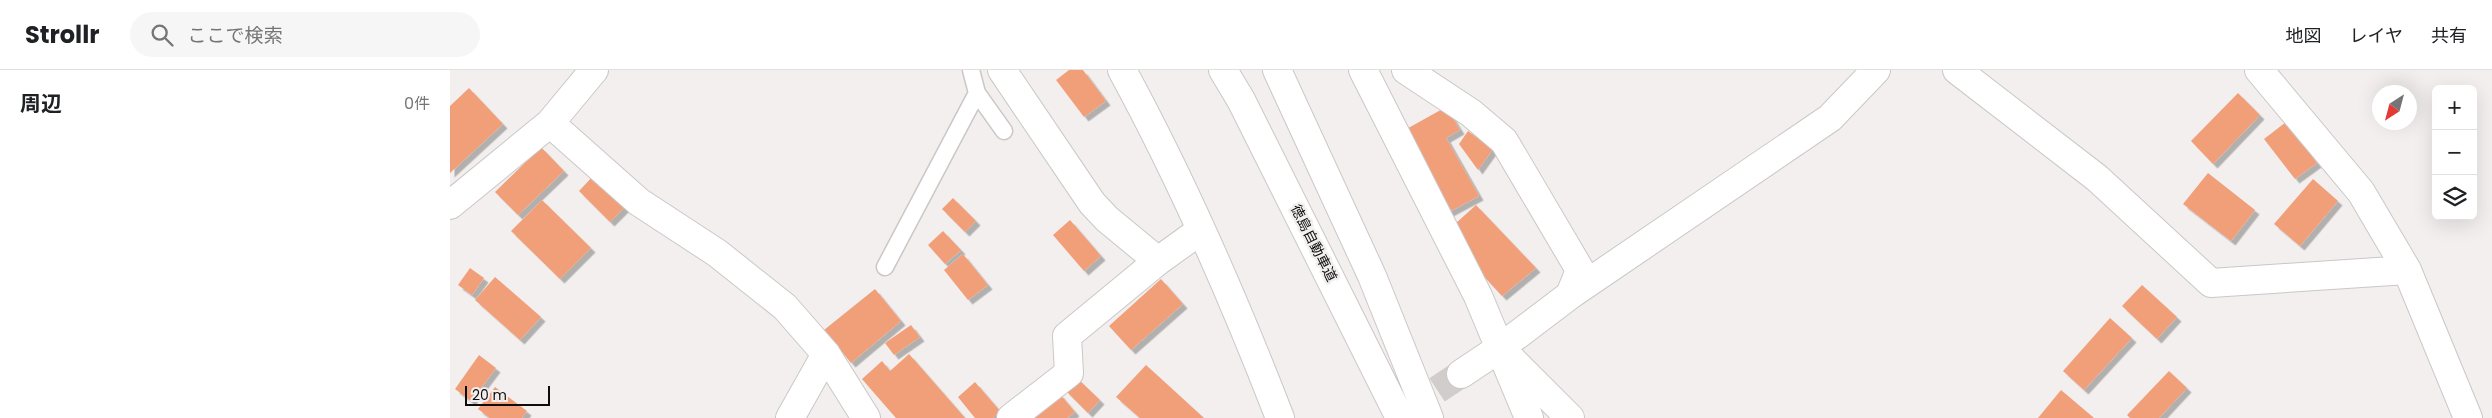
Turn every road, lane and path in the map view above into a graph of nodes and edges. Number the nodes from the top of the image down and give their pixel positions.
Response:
1 (594, 70) edge
2 (971, 70) edge
3 (1002, 70) edge
4 (1122, 70) edge
5 (1223, 70) edge
6 (1277, 70) edge
7 (1363, 70) edge
8 (1406, 70) edge
9 (1876, 70) edge
10 (1957, 70) edge
11 (2259, 70) edge
12 (977, 93) junction
13 (550, 123) junction
14 (1004, 131) dead end
15 (450, 205) edge
16 (1201, 230) junction
17 (1158, 261) junction
18 (885, 267) dead end
19 (2407, 270) junction
20 (1570, 295) junction
21 (1500, 348) junction
22 (826, 354) junction
23 (1460, 374) tunnel mouth
24 (790, 418) edge
25 (866, 418) edge
26 (1011, 418) edge
27 (1280, 418) edge
28 (1400, 418) edge
29 (1428, 418) edge
30 (1529, 418) edge
31 (1570, 418) edge
32 (2468, 418) edge

1 - 13 main road
2 - 12 lane
3 - 17 main road
4 - 16 main road
5 - 28 main road, 徳島自動車道
6 - 29 main road
7 - 21 main road
8 - 20 main road
9 - 20 main road
10 - 19 main road
11 - 19 main road
12 - 14 lane
12 - 18 lane
13 - 15 main road
13 - 22 main road
16 - 17 main road
16 - 27 main road
17 - 26 main road
19 - 32 main road
20 - 21 main road
21 - 23 main road
21 - 30 main road
21 - 31 main road
22 - 24 main road
22 - 25 main road

